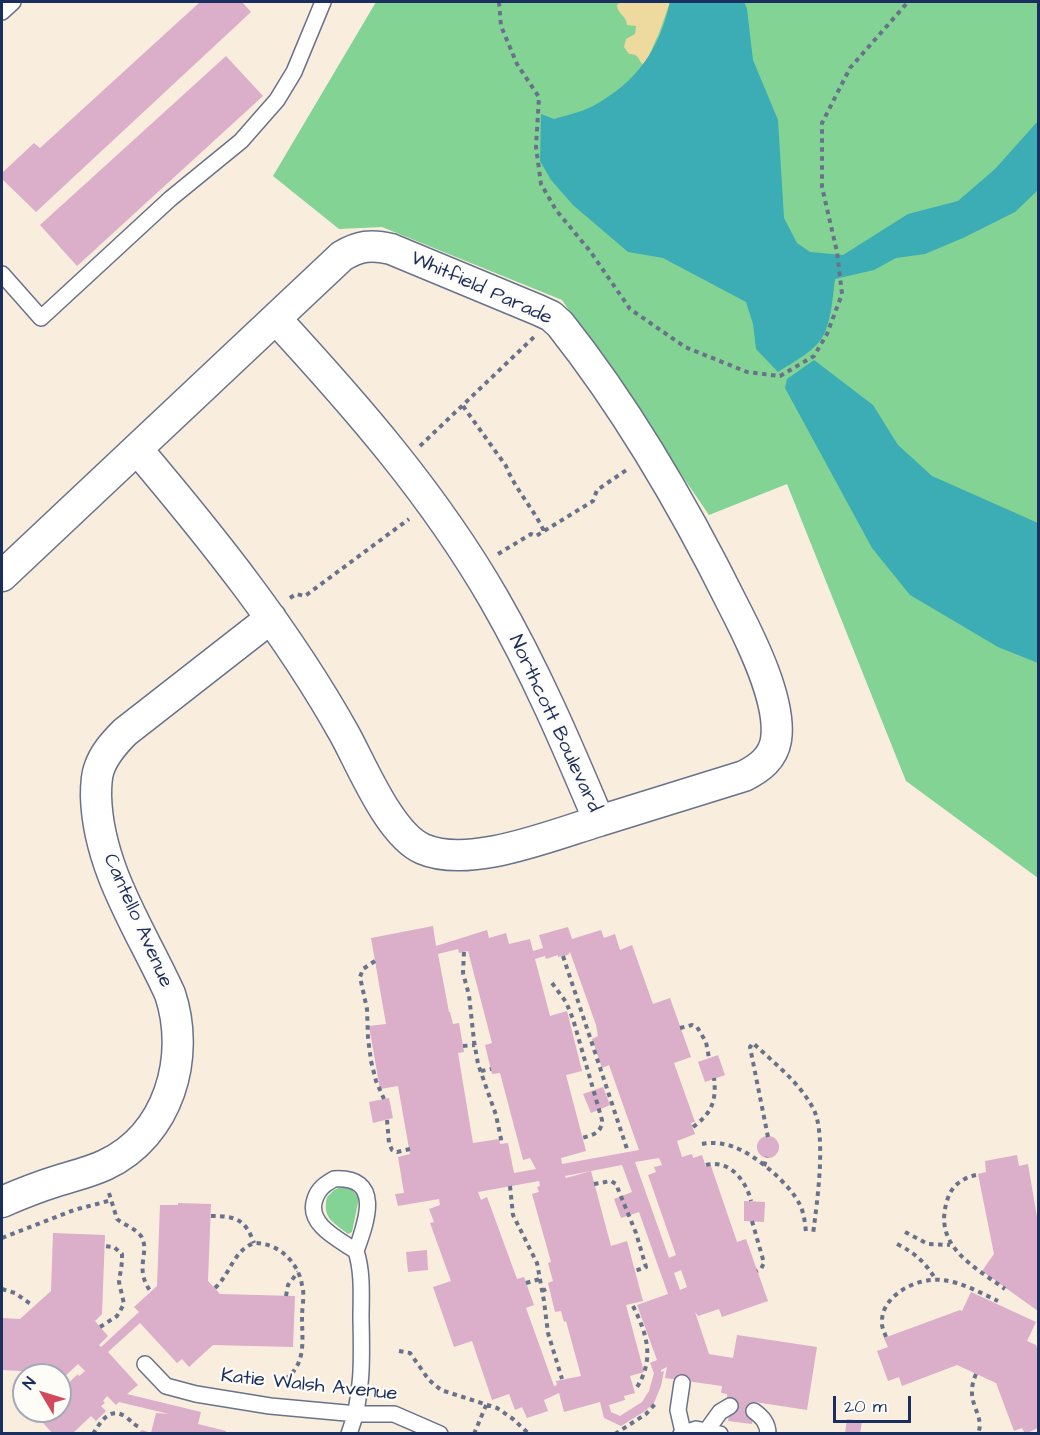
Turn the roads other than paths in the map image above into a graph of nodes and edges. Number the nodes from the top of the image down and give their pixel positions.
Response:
1 (13, 2) edge
2 (323, 2) edge
3 (2, 12) edge
4 (2, 274) edge
5 (276, 319) junction
6 (137, 449) junction
7 (2, 576) edge
8 (279, 609) junction
9 (599, 821) junction
10 (2, 1202) edge
11 (356, 1251) junction
12 (145, 1364) dead end
13 (682, 1383) dead end
14 (730, 1406) dead end
15 (754, 1411) dead end
16 (357, 1414) junction
17 (713, 1432) edge
18 (682, 1433) edge
19 (349, 1434) edge
20 (440, 1434) edge
21 (768, 1434) edge

1 - 3 lane
2 - 4 lane
5 - 6 street, Whitfield Parade
5 - 9 street, Northcott Boulevard
5 - 9 street, Whitfield Parade
6 - 7 street, Whitfield Parade
6 - 8 street, Northcott Boulevard
8 - 9 street, Northcott Boulevard
8 - 10 street, Cantello Avenue
11 - 11 lane
11 - 16 lane
12 - 16 lane, Katie Walsh Avenue
13 - 18 lane
14 - 17 lane
15 - 21 lane
16 - 19 lane
16 - 20 lane, Katie Walsh Avenue
17 - 18 lane

